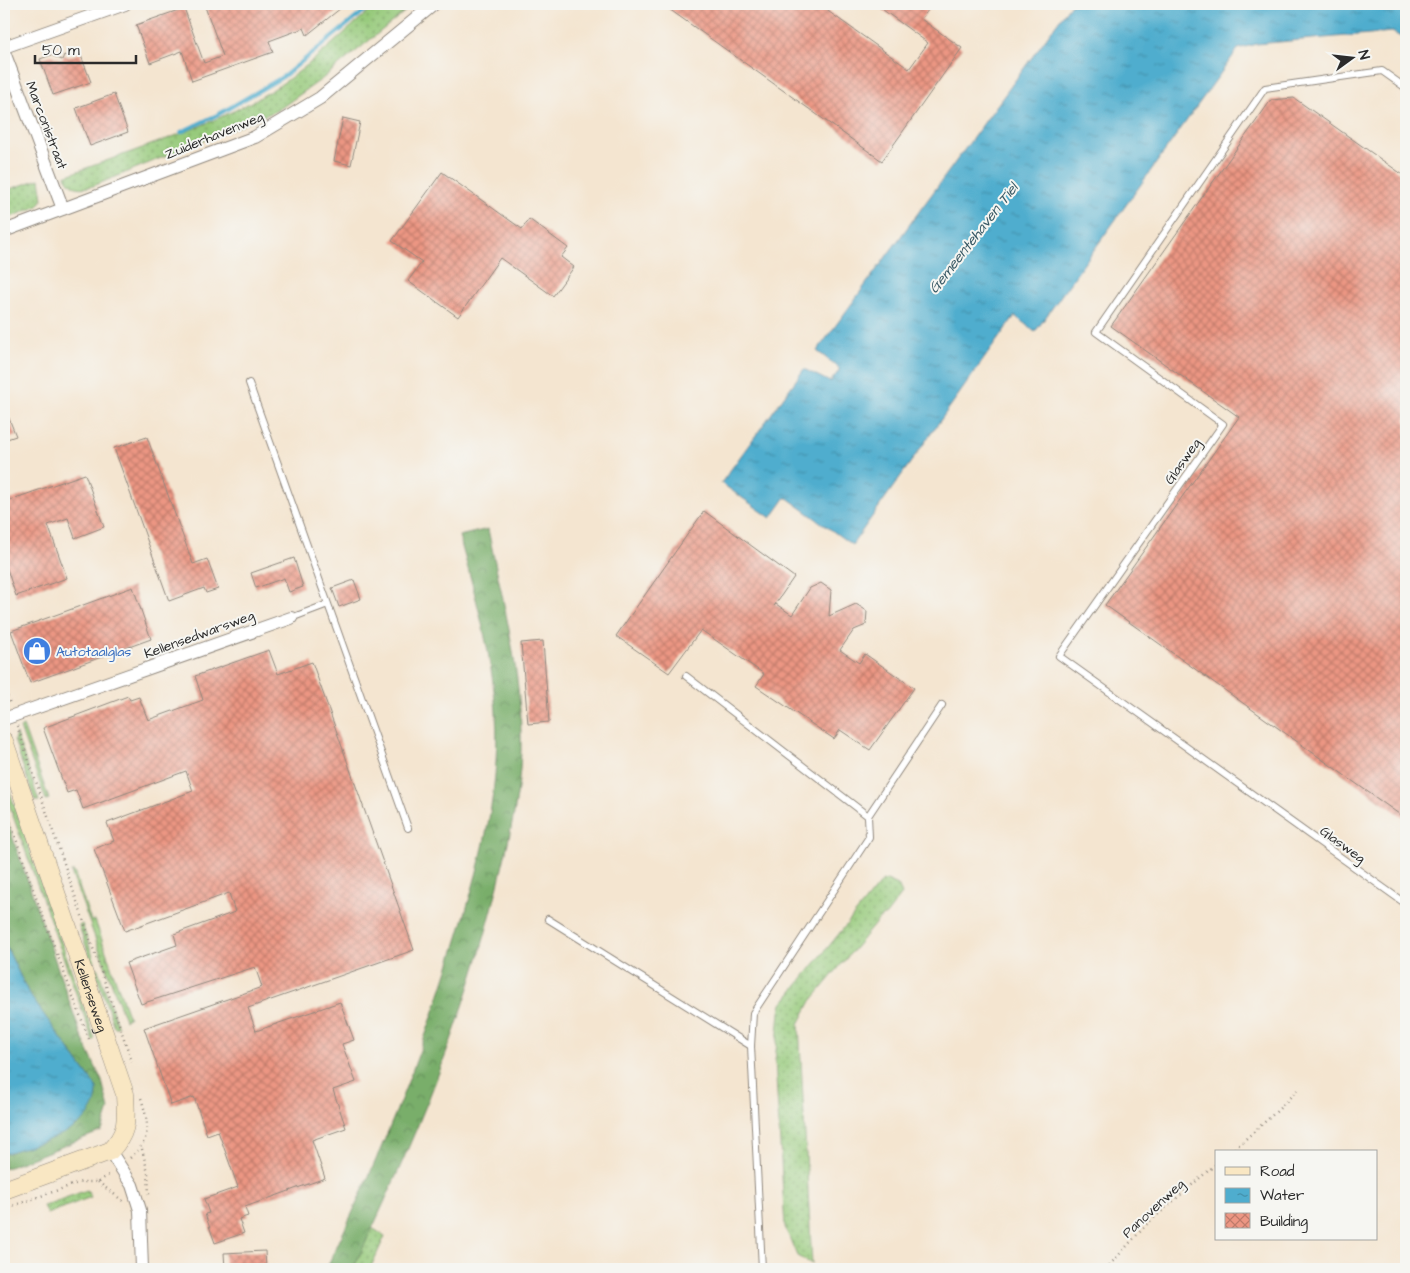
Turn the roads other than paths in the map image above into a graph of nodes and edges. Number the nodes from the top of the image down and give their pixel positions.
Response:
1 (126, 4) edge
2 (434, 4) edge
3 (4, 47) edge
4 (4, 52) edge
5 (1406, 88) edge
6 (63, 209) junction
7 (4, 231) edge
8 (249, 383) dead end
9 (328, 604) junction
10 (291, 618) joint
11 (686, 676) dead end
12 (942, 705) dead end
13 (4, 720) edge
14 (4, 740) edge
15 (868, 816) junction
16 (408, 828) dead end
17 (1406, 904) edge
18 (548, 918) dead end
19 (751, 1046) junction
20 (110, 1151) junction
21 (4, 1190) edge
22 (142, 1269) edge
23 (762, 1269) edge

1 - 3 street
2 - 6 street, Zuiderhavenweg
4 - 6 street, Marconistraat
5 - 17 lane, Glasweg
6 - 7 street, Zuiderhavenweg
8 - 9 lane
9 - 10 lane
9 - 16 lane
10 - 13 street, Kellensedwarsweg
11 - 15 lane
12 - 15 lane
14 - 20 main road, Kellenseweg
15 - 19 lane
18 - 19 lane
19 - 23 lane
20 - 21 main road
20 - 22 street

